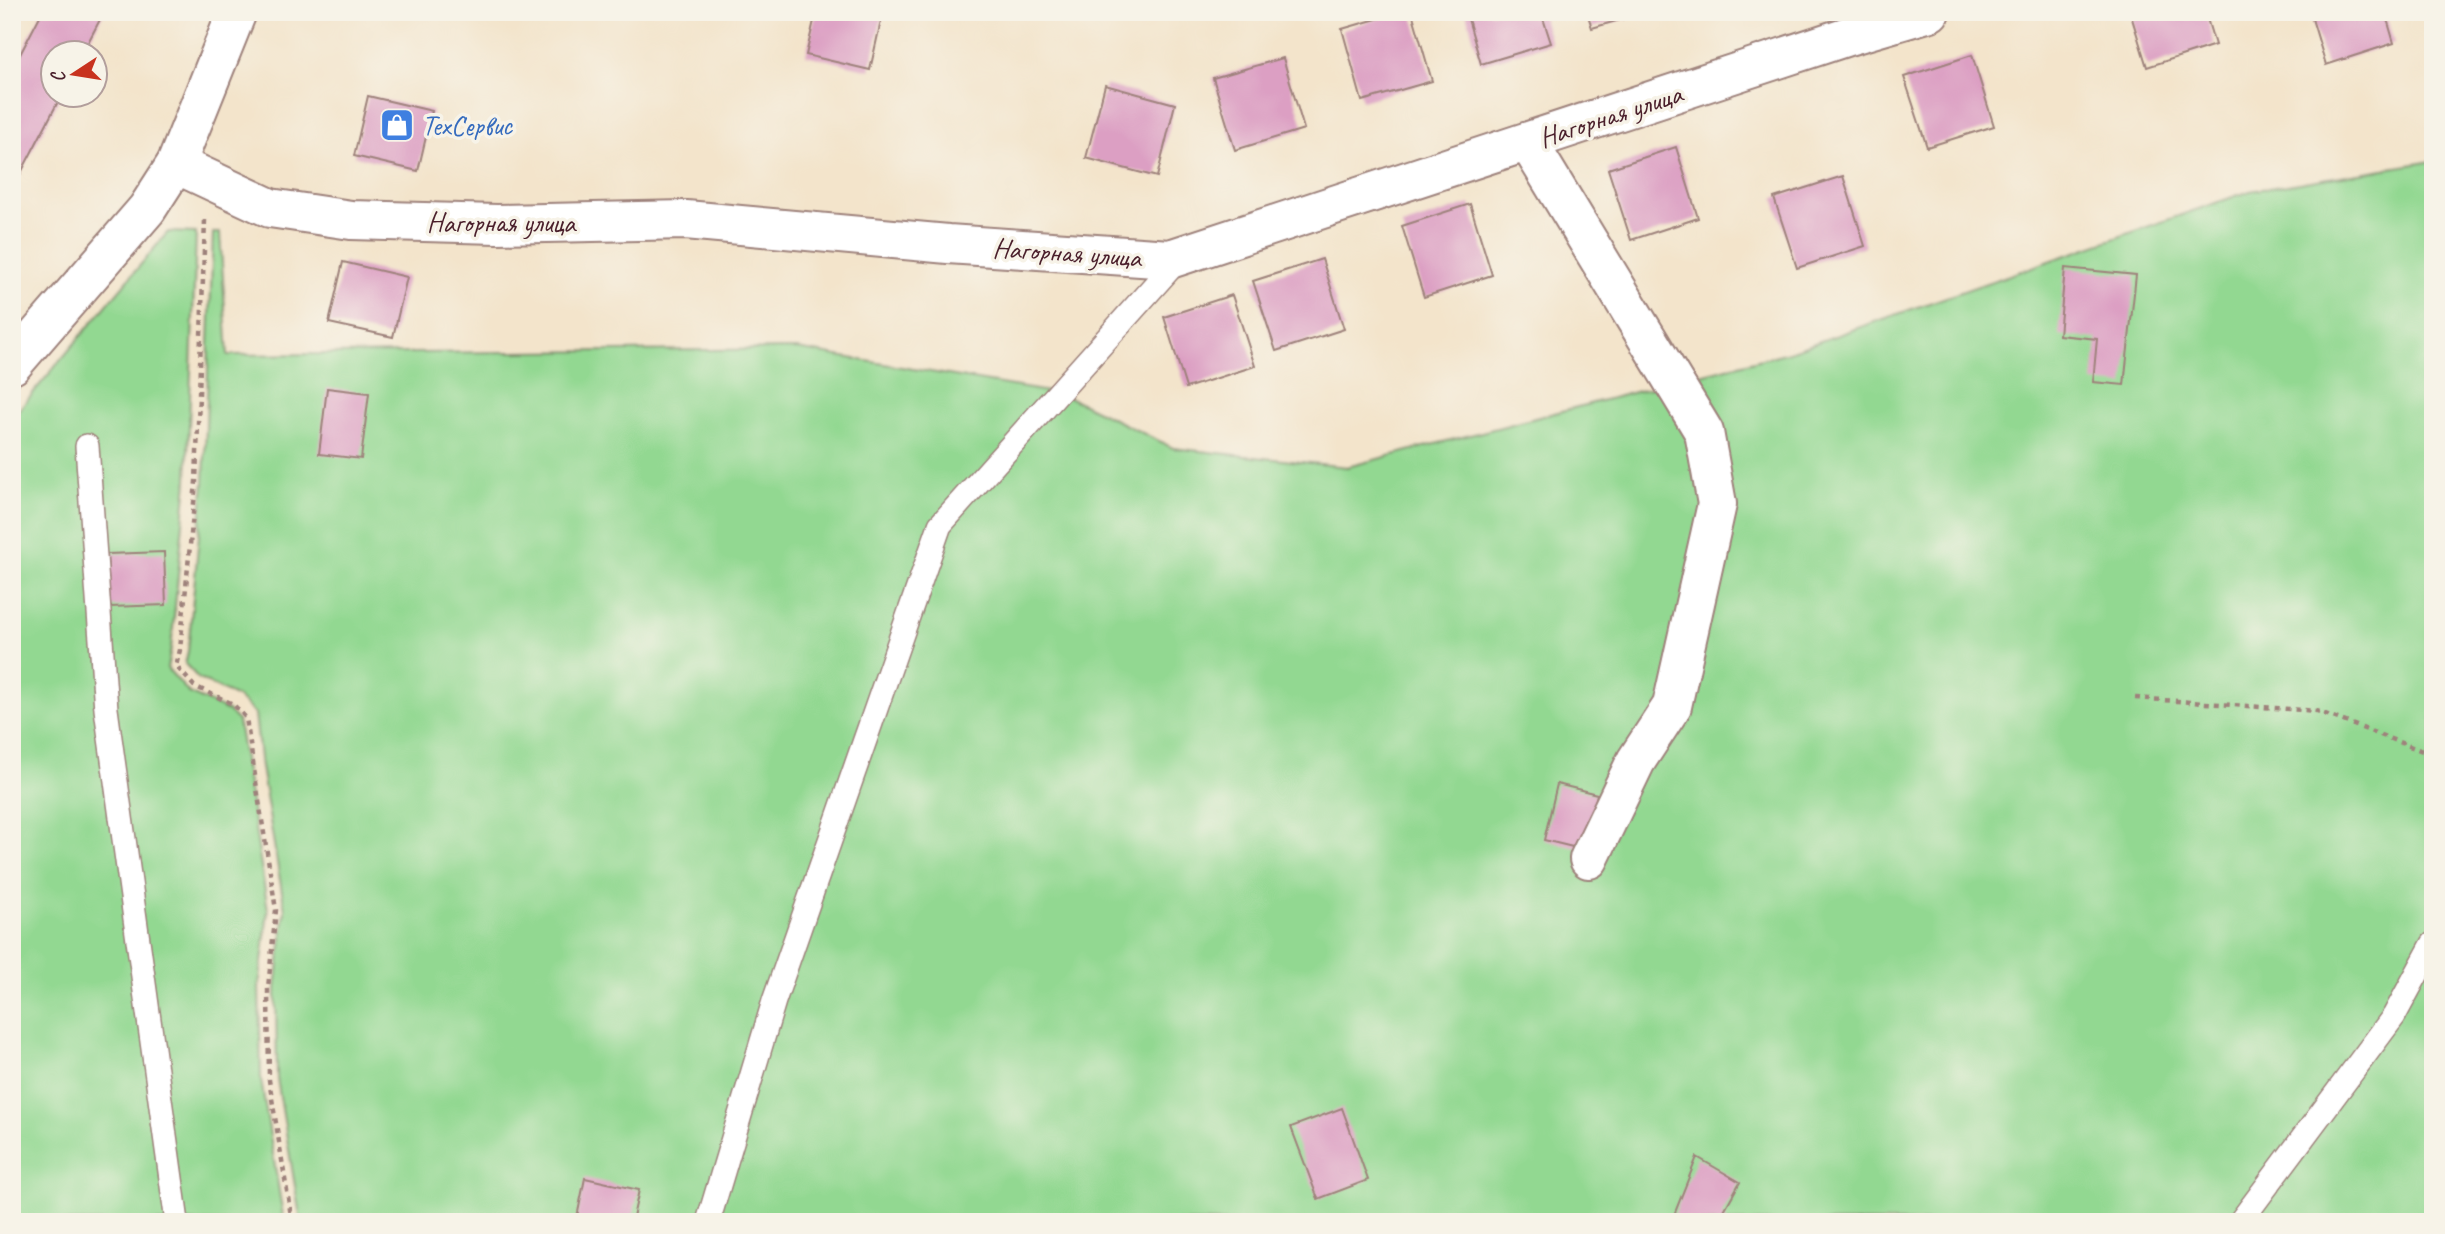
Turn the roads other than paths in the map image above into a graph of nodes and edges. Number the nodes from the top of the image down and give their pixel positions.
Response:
1 (237, 12) edge
2 (1930, 12) edge
3 (1528, 142) junction
4 (176, 164) junction
5 (1183, 254) junction
6 (12, 365) edge
7 (87, 446) dead end
8 (1588, 859) dead end
9 (2433, 944) edge
10 (177, 1222) edge
11 (708, 1222) edge
12 (2240, 1222) edge

1 - 4 street
2 - 3 street, Нагорная улица
3 - 5 street, Нагорная улица
3 - 8 street
4 - 5 street, Нагорная улица
4 - 6 street
5 - 11 lane
7 - 10 lane
9 - 12 lane

